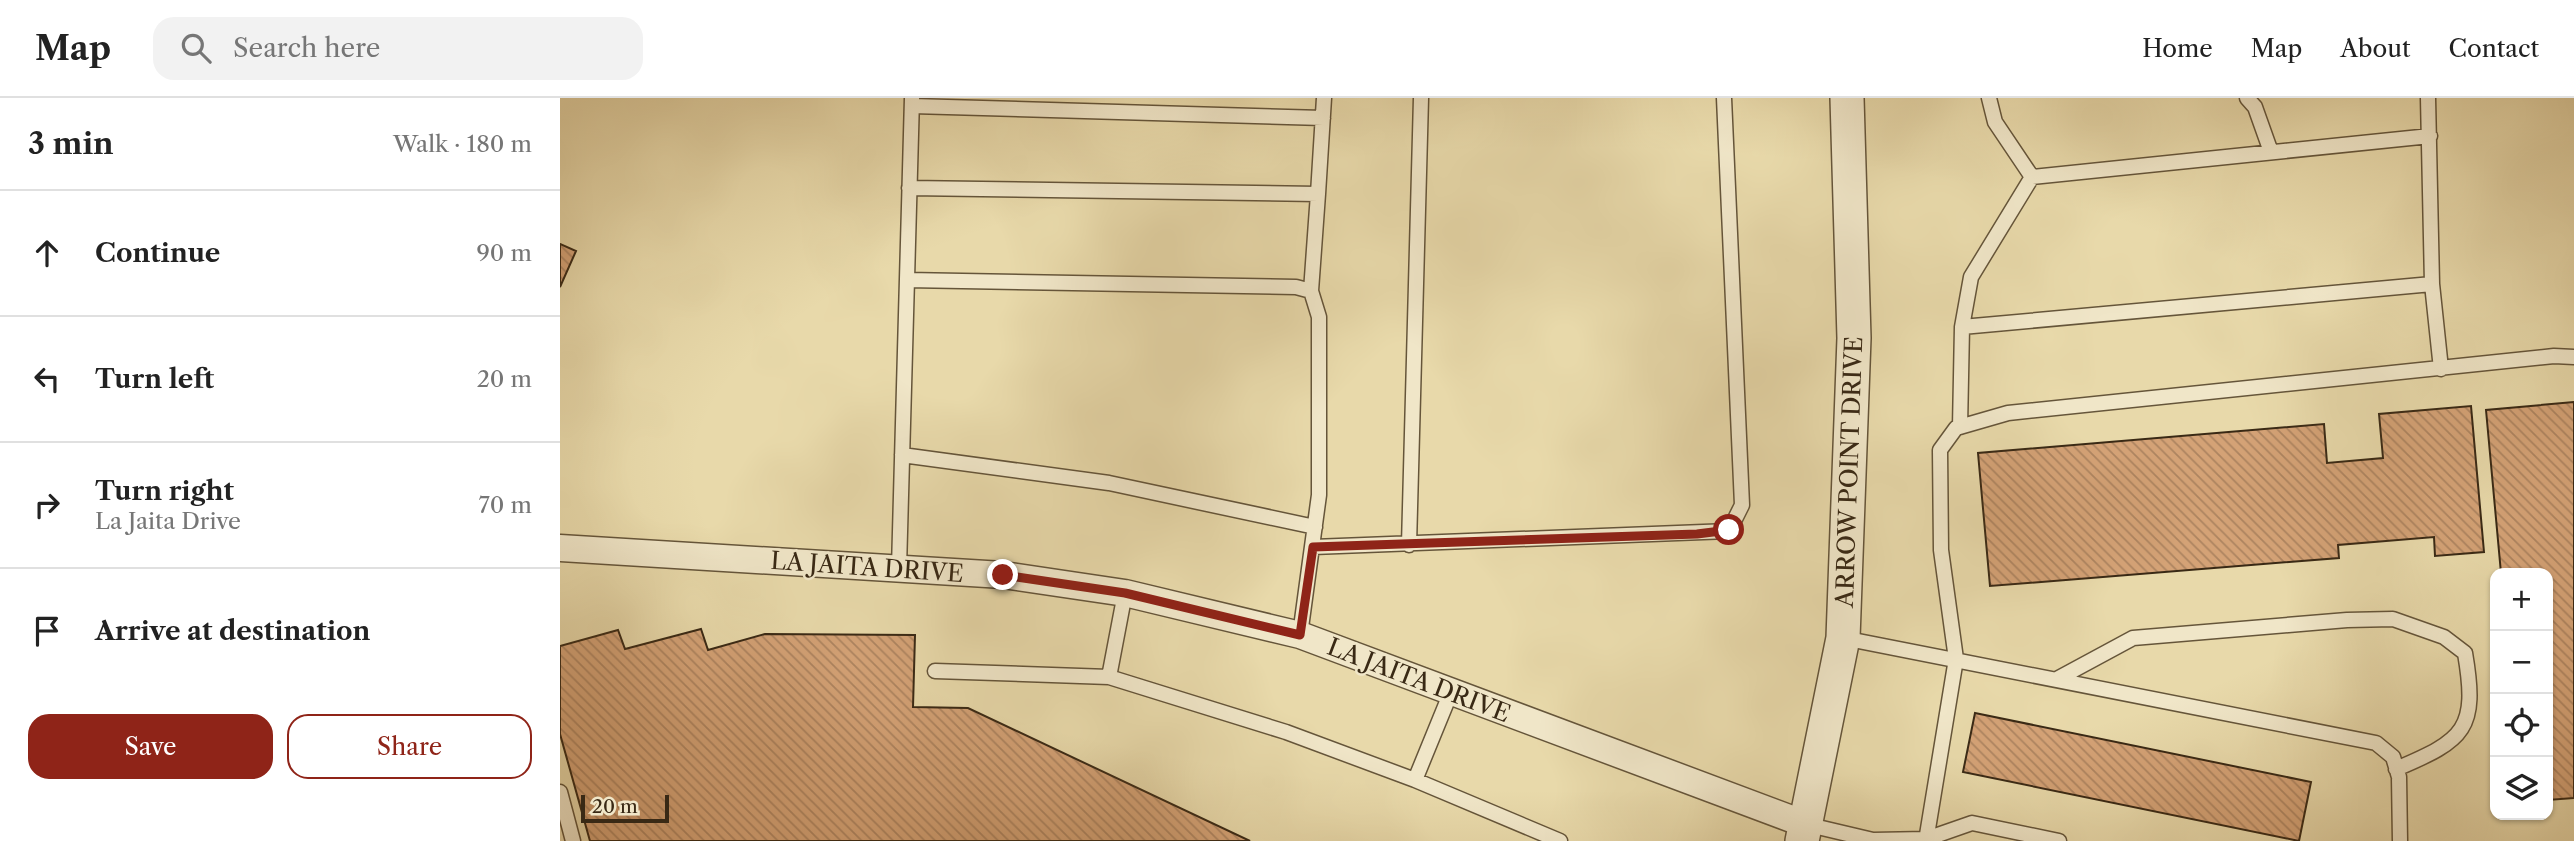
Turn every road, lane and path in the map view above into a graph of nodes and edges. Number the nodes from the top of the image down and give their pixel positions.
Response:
1 (1324, 98) edge
2 (1421, 98) edge
3 (1724, 98) edge
4 (1846, 98) edge
5 (1989, 98) edge
6 (2247, 98) edge
7 (2428, 98) edge
8 (912, 102) edge
9 (1077, 105) edge
10 (1323, 118) junction
11 (2430, 136) junction
12 (2271, 152) junction
13 (2032, 177) junction
14 (909, 188) junction
15 (1318, 194) junction
16 (907, 280) junction
17 (2432, 284) junction
18 (1311, 291) junction
19 (1962, 327) junction
20 (2574, 357) edge
21 (2441, 369) junction
22 (1960, 427) junction
23 (902, 455) junction
24 (1315, 527) junction
25 (1409, 545) junction
26 (1313, 547) junction
27 (560, 548) edge
28 (899, 568) junction
29 (1125, 593) junction
30 (1300, 635) junction
31 (1843, 638) junction
32 (1956, 659) junction
33 (935, 671) dead end
34 (1109, 677) junction
35 (2057, 679) junction
36 (1451, 692) junction
37 (2396, 769) junction
38 (1415, 780) junction
39 (560, 792) edge
40 (1803, 833) edge
41 (1926, 840) edge
42 (573, 841) edge
43 (1560, 841) edge
44 (2059, 841) edge
45 (2400, 841) edge

1 - 10 lane
2 - 25 lane
3 - 25 lane
4 - 31 street, ARROW POINT DRIVE
5 - 13 lane
6 - 12 lane
7 - 11 lane
8 - 9 lane
8 - 14 lane
9 - 10 lane
10 - 15 lane
11 - 12 lane
11 - 17 lane
12 - 13 lane
13 - 19 lane
14 - 15 lane
14 - 16 lane
15 - 18 lane
16 - 18 lane
16 - 23 lane
17 - 19 lane
17 - 21 lane
18 - 24 lane
19 - 22 lane
20 - 21 lane
21 - 22 lane
22 - 32 lane
23 - 24 lane
23 - 28 lane
24 - 26 lane
25 - 26 lane
26 - 30 lane
27 - 28 street, LA JAITA DRIVE
28 - 29 street, LA JAITA DRIVE
29 - 30 street, LA JAITA DRIVE
29 - 34 lane
30 - 36 street, LA JAITA DRIVE
31 - 32 lane
31 - 40 street, ARROW POINT DRIVE
32 - 35 lane
32 - 41 lane
33 - 34 lane
34 - 38 lane
35 - 37 lane
35 - 37 lane
36 - 38 lane
36 - 40 street, LA JAITA DRIVE
37 - 45 lane
38 - 43 lane
39 - 42 lane
40 - 41 lane
41 - 44 lane

